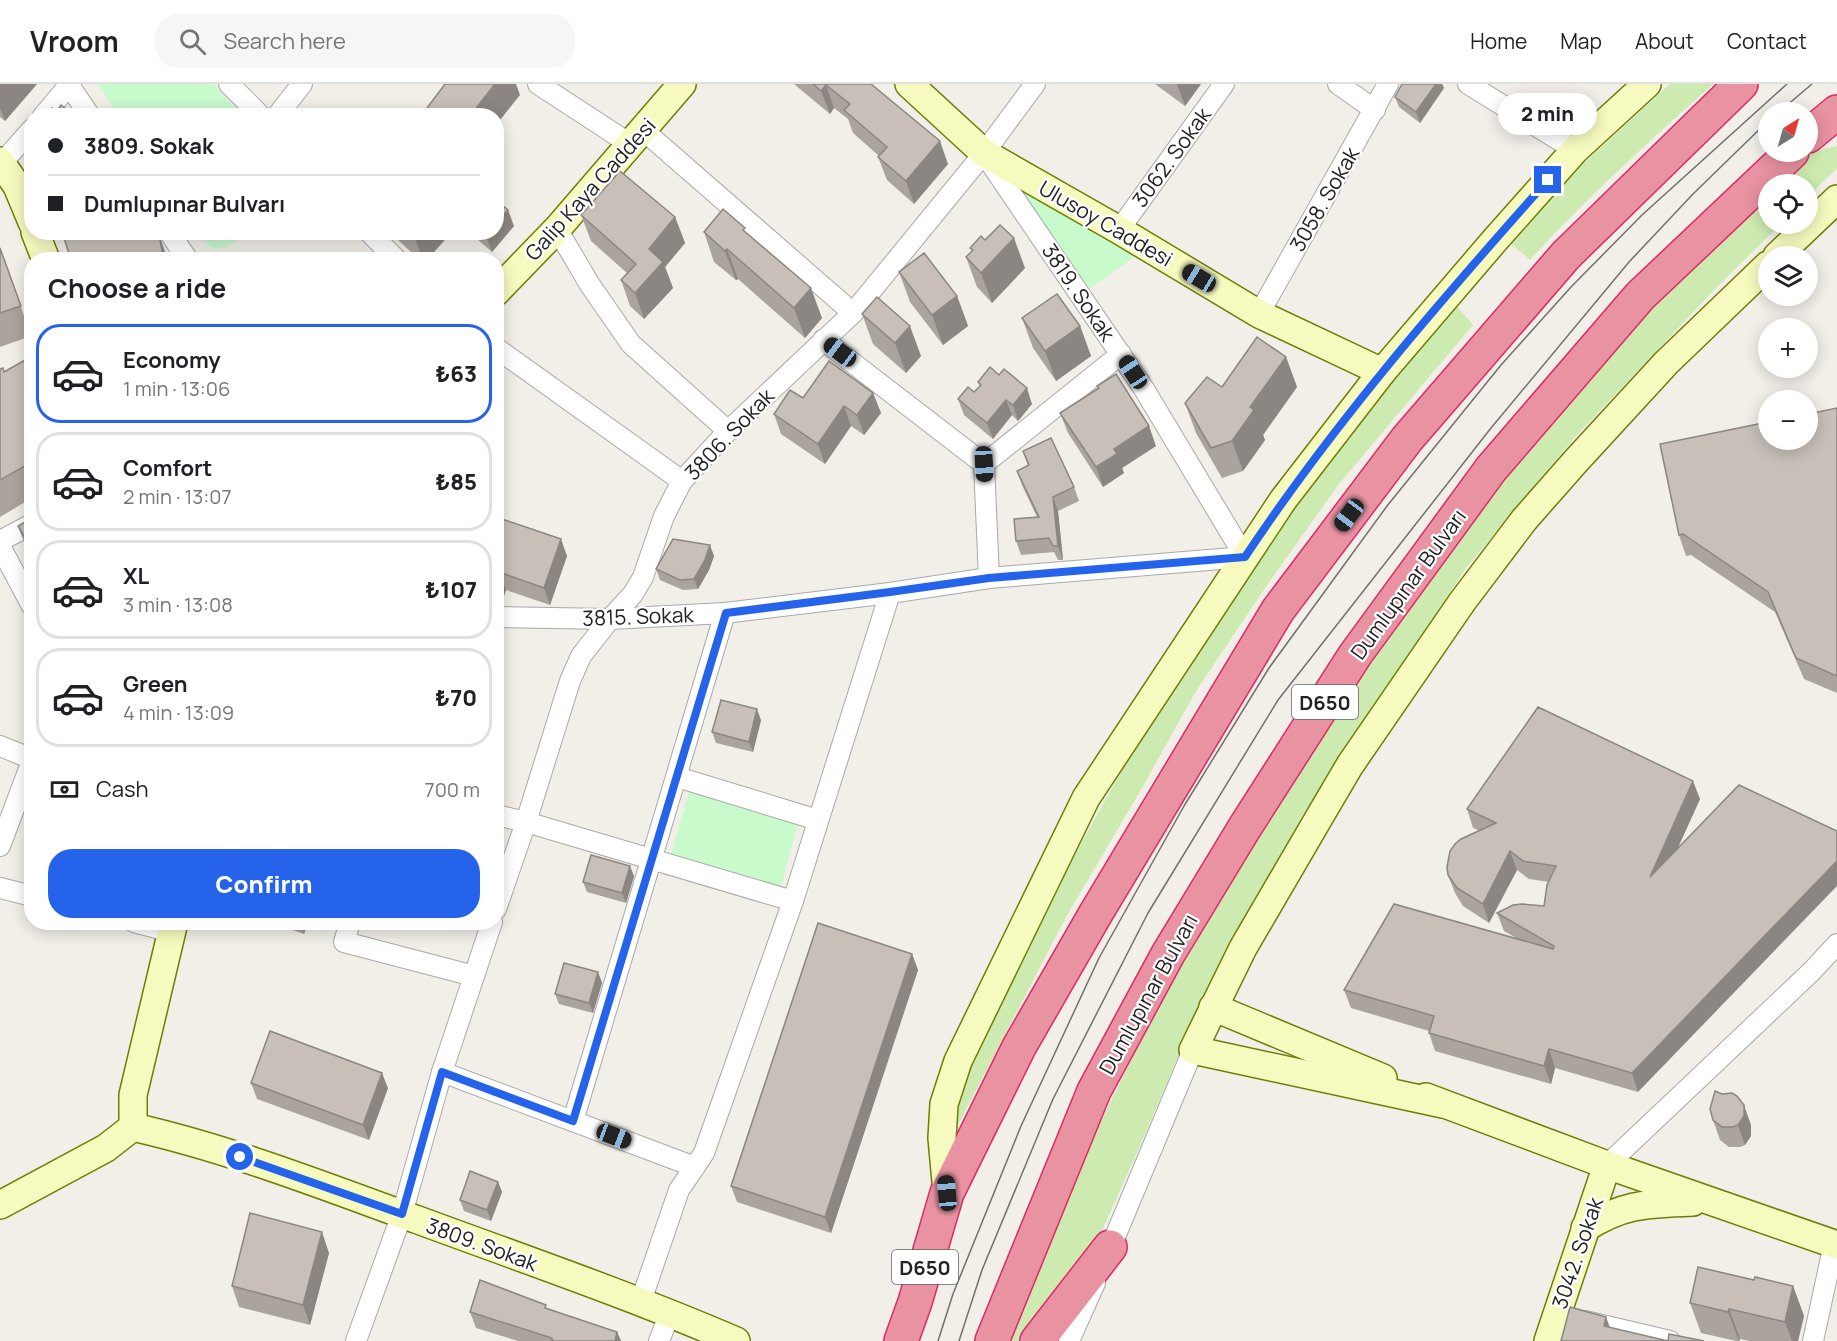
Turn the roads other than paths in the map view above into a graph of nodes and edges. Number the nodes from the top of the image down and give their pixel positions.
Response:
1 (229, 84) edge
2 (302, 84) edge
3 (538, 84) edge
4 (682, 84) edge
5 (909, 84) edge
6 (1035, 84) edge
7 (1224, 84) edge
8 (1338, 84) edge
9 (1388, 84) edge
10 (1468, 84) edge
11 (1647, 84) edge
12 (1741, 84) edge
13 (70, 85) edge
14 (50, 108) edge
15 (85, 108) edge
16 (253, 108) edge
17 (283, 108) edge
18 (1375, 110) junction
19 (1837, 112) edge
20 (1818, 128) edge
21 (1837, 132) edge
22 (1818, 135) edge
23 (637, 137) junction
24 (24, 138) edge
25 (1575, 150) junction
26 (984, 153) junction
27 (1, 162) edge
28 (1781, 162) edge
29 (1837, 199) edge
30 (24, 203) edge
31 (557, 229) junction
32 (1119, 230) junction
33 (377, 240) edge
34 (1788, 246) edge
35 (389, 252) edge
36 (1758, 275) edge
37 (504, 284) edge
38 (853, 313) junction
39 (1259, 314) junction
40 (823, 340) junction
41 (504, 354) edge
42 (1121, 354) junction
43 (1382, 372) junction
44 (728, 431) junction
45 (984, 464) junction
46 (682, 481) junction
47 (24, 528) edge
48 (0, 540) edge
49 (0, 546) edge
50 (1245, 557) junction
51 (989, 578) junction
52 (24, 591) edge
53 (890, 592) junction
54 (726, 613) junction
55 (504, 617) edge
56 (610, 619) junction
57 (0, 746) edge
58 (24, 756) edge
59 (676, 777) junction
60 (24, 782) edge
61 (504, 817) edge
62 (818, 820) junction
63 (526, 822) junction
64 (0, 846) edge
65 (652, 860) junction
66 (504, 886) edge
67 (0, 888) edge
68 (24, 894) edge
69 (793, 901) junction
70 (172, 930) edge
71 (348, 930) edge
72 (489, 930) edge
73 (1837, 944) edge
74 (474, 976) junction
75 (1213, 1007) junction
76 (1193, 1050) junction
77 (442, 1072) junction
78 (1443, 1104) junction
79 (573, 1121) junction
80 (133, 1127) junction
81 (1606, 1165) junction
82 (695, 1167) junction
83 (947, 1193) junction
84 (1708, 1201) junction
85 (0, 1204) edge
86 (402, 1214) junction
87 (1585, 1228) junction
88 (1835, 1245) edge
89 (1110, 1247) junction
90 (641, 1301) junction
91 (915, 1302) junction
92 (670, 1313) junction
93 (1556, 1314) junction
94 (356, 1341) edge
95 (659, 1341) edge
96 (736, 1341) edge
97 (885, 1341) edge
98 (901, 1341) edge
99 (992, 1341) edge
100 (1037, 1341) edge
101 (1069, 1341) edge
102 (1548, 1341) edge
103 (1670, 1341) edge
104 (1813, 1341) edge

1 - 16 street
2 - 17 street
3 - 23 street
4 - 23 street, Galip Kaya Caddesi
5 - 26 street, Ulusoy Caddesi
6 - 26 street, 3806. Sokak
7 - 32 street, 3062. Sokak
8 - 18 street
9 - 18 street, 3058. Sokak
10 - 25 street
11 - 25 street
12 - 83 highway, D650
13 - 14 street
13 - 15 street
18 - 39 street, 3058. Sokak
19 - 20 highway
21 - 22 highway
23 - 31 street, Galip Kaya Caddesi
23 - 38 street
24 - 27 street
25 - 43 street
26 - 32 street, Ulusoy Caddesi
26 - 38 street, 3806. Sokak
26 - 42 street, 3819. Sokak
27 - 30 street
28 - 99 highway, Dumlupınar Bulvarı / D650
29 - 34 street
31 - 37 street, Galip Kaya Caddesi
31 - 44 street
32 - 39 street, Ulusoy Caddesi
33 - 35 street
36 - 75 street
38 - 40 street, 3806. Sokak
39 - 43 street, Ulusoy Caddesi
40 - 44 street, 3806. Sokak
40 - 45 street
41 - 46 street
42 - 45 street
42 - 50 street, 3819. Sokak
43 - 50 street
44 - 46 street, 3806. Sokak
45 - 51 street
46 - 56 street, 3806. Sokak
47 - 48 street
49 - 52 street
50 - 51 street, 3815. Sokak
50 - 83 street
51 - 53 street, 3815. Sokak
53 - 54 street, 3815. Sokak
53 - 62 street
54 - 56 street, 3815. Sokak
54 - 59 street
55 - 56 street, 3815. Sokak
56 - 63 street, 3806. Sokak
57 - 58 street
59 - 62 street
59 - 65 street
60 - 64 street
61 - 63 street
62 - 69 street
63 - 65 street
63 - 66 street, 3806. Sokak
65 - 69 street
65 - 79 street
67 - 68 street
69 - 82 street
70 - 80 street
71 - 74 street
72 - 74 street
73 - 81 street
74 - 77 street
75 - 76 street
75 - 78 street
76 - 78 street
76 - 89 street
77 - 79 street
77 - 86 street
78 - 81 street
79 - 82 street
80 - 85 street
80 - 86 street, 3809. Sokak
81 - 84 street
81 - 87 street, 3042. Sokak
82 - 90 street
83 - 91 highway, D650
84 - 87 street
84 - 88 street
86 - 90 street, 3809. Sokak
86 - 94 street
87 - 93 street, 3042. Sokak
88 - 104 street
89 - 100 highway
89 - 101 street
90 - 92 street, 3809. Sokak
91 - 97 highway
91 - 98 highway, D650
92 - 95 street
92 - 96 street, 3809. Sokak
93 - 102 street, 3042. Sokak
93 - 103 street

